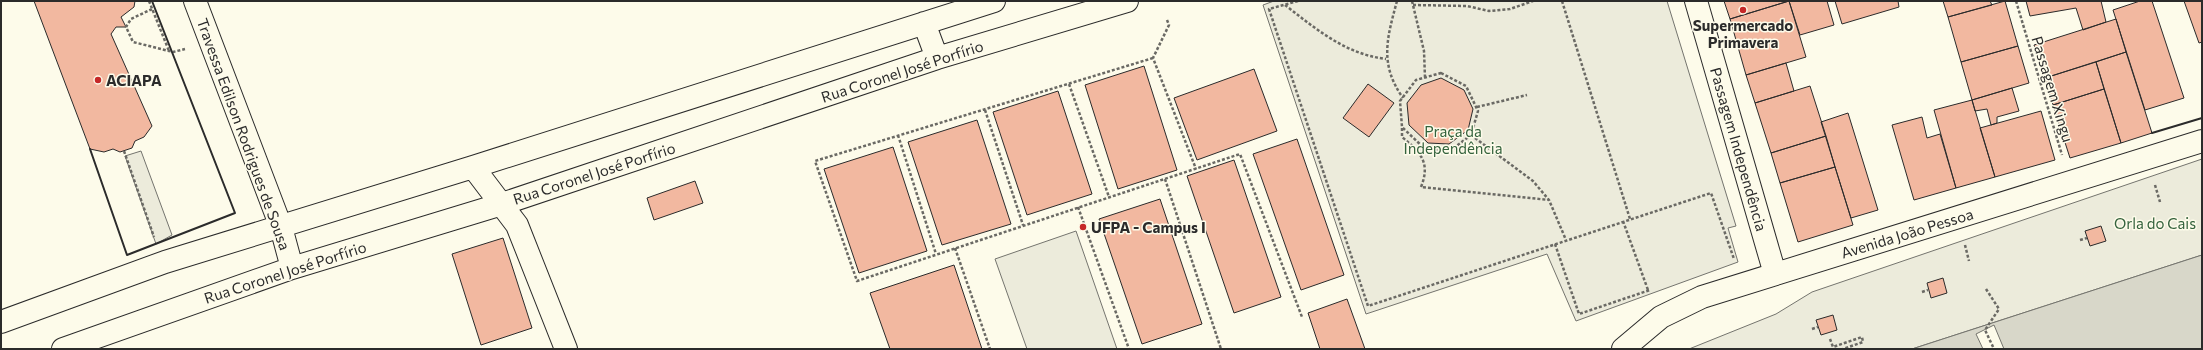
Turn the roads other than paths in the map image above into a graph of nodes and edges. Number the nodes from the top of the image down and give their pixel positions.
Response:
1 (194, 1) edge
2 (994, 1) edge
3 (1127, 1) edge
4 (1696, 1) edge
5 (924, 23) junction
6 (937, 58) junction
7 (2202, 141) edge
8 (473, 168) junction
9 (502, 204) junction
10 (281, 227) junction
11 (292, 268) junction
12 (1775, 274) junction
13 (1, 322) edge
14 (63, 349) edge
15 (566, 349) edge
16 (1623, 349) edge

1 - 10 street, Travessa Edilson Rodrigues de Sousa
2 - 5 street
3 - 6 street, Rua Coronel José Porfírio
4 - 12 street, Passagem Independência
5 - 6 street
5 - 8 street
6 - 9 street, Rua Coronel José Porfírio
7 - 12 street, Avenida João Pessoa
8 - 9 street
8 - 10 street
9 - 11 street, Rua Coronel José Porfírio
9 - 15 street
10 - 11 street, Travessa Edilson Rodrigues de Sousa
10 - 13 street
11 - 14 street, Rua Coronel José Porfírio
12 - 16 street, Avenida João Pessoa

